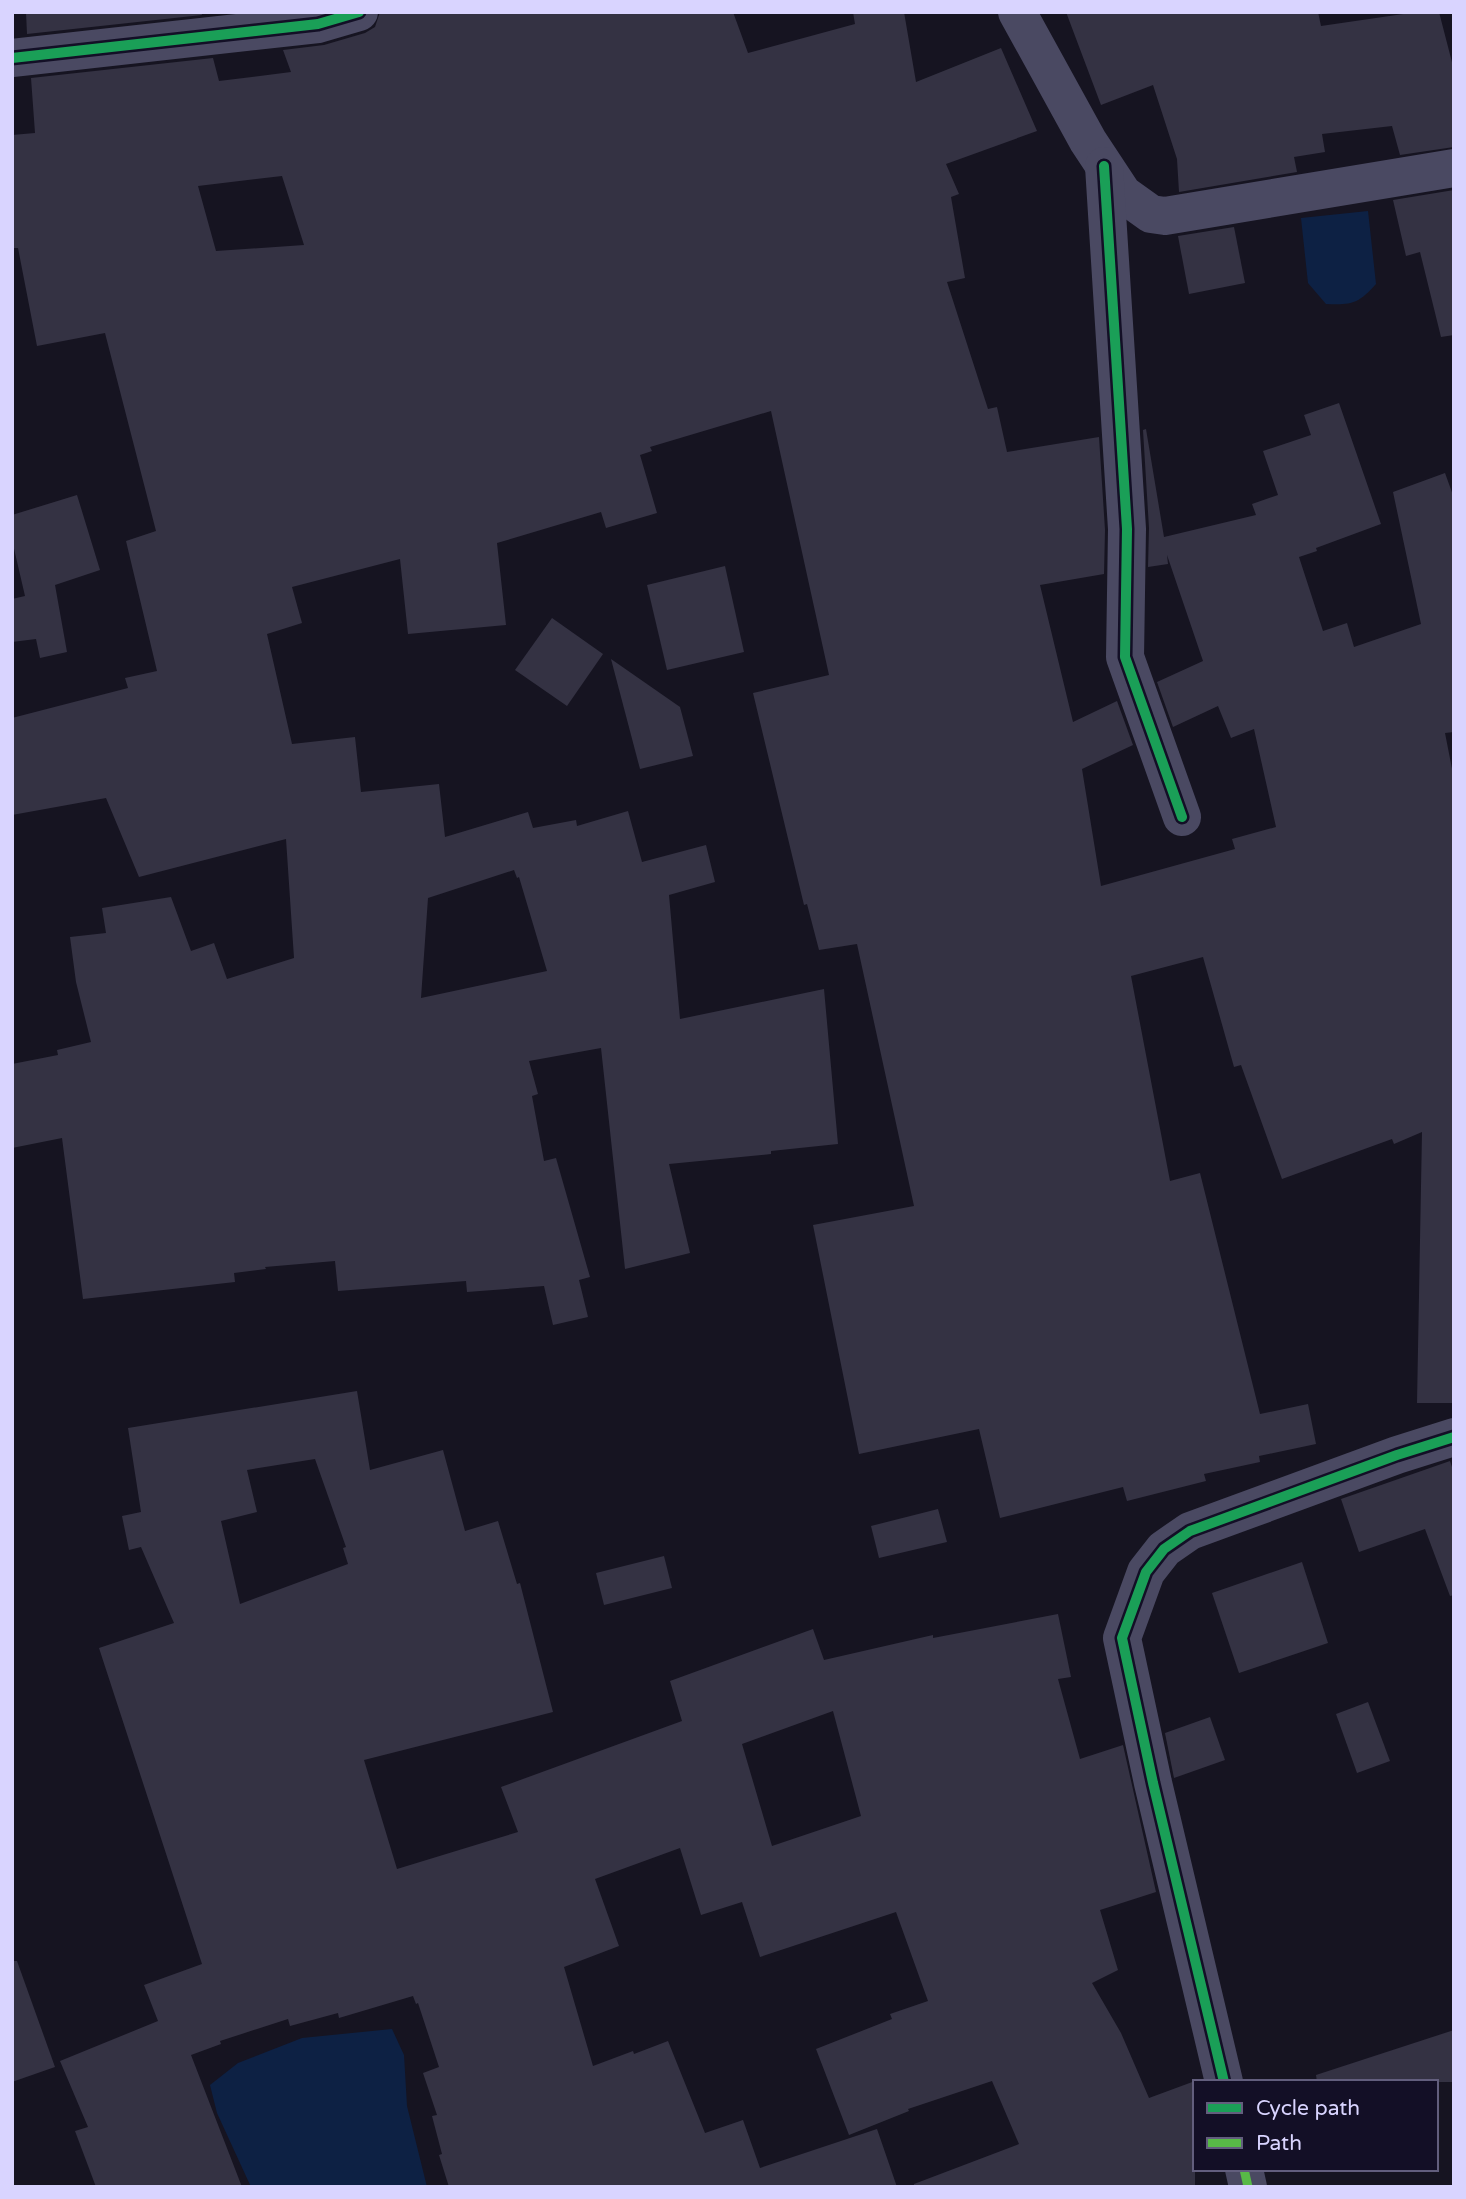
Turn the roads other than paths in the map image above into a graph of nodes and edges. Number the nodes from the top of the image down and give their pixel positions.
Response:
1 (359, 12) edge
2 (1017, 12) edge
3 (12, 58) edge
4 (1104, 166) junction
5 (1454, 168) edge
6 (1182, 817) dead end
7 (1454, 1437) edge
8 (1224, 2080) edge

1 - 3 street
2 - 4 street
4 - 5 street
4 - 6 street
7 - 8 street

